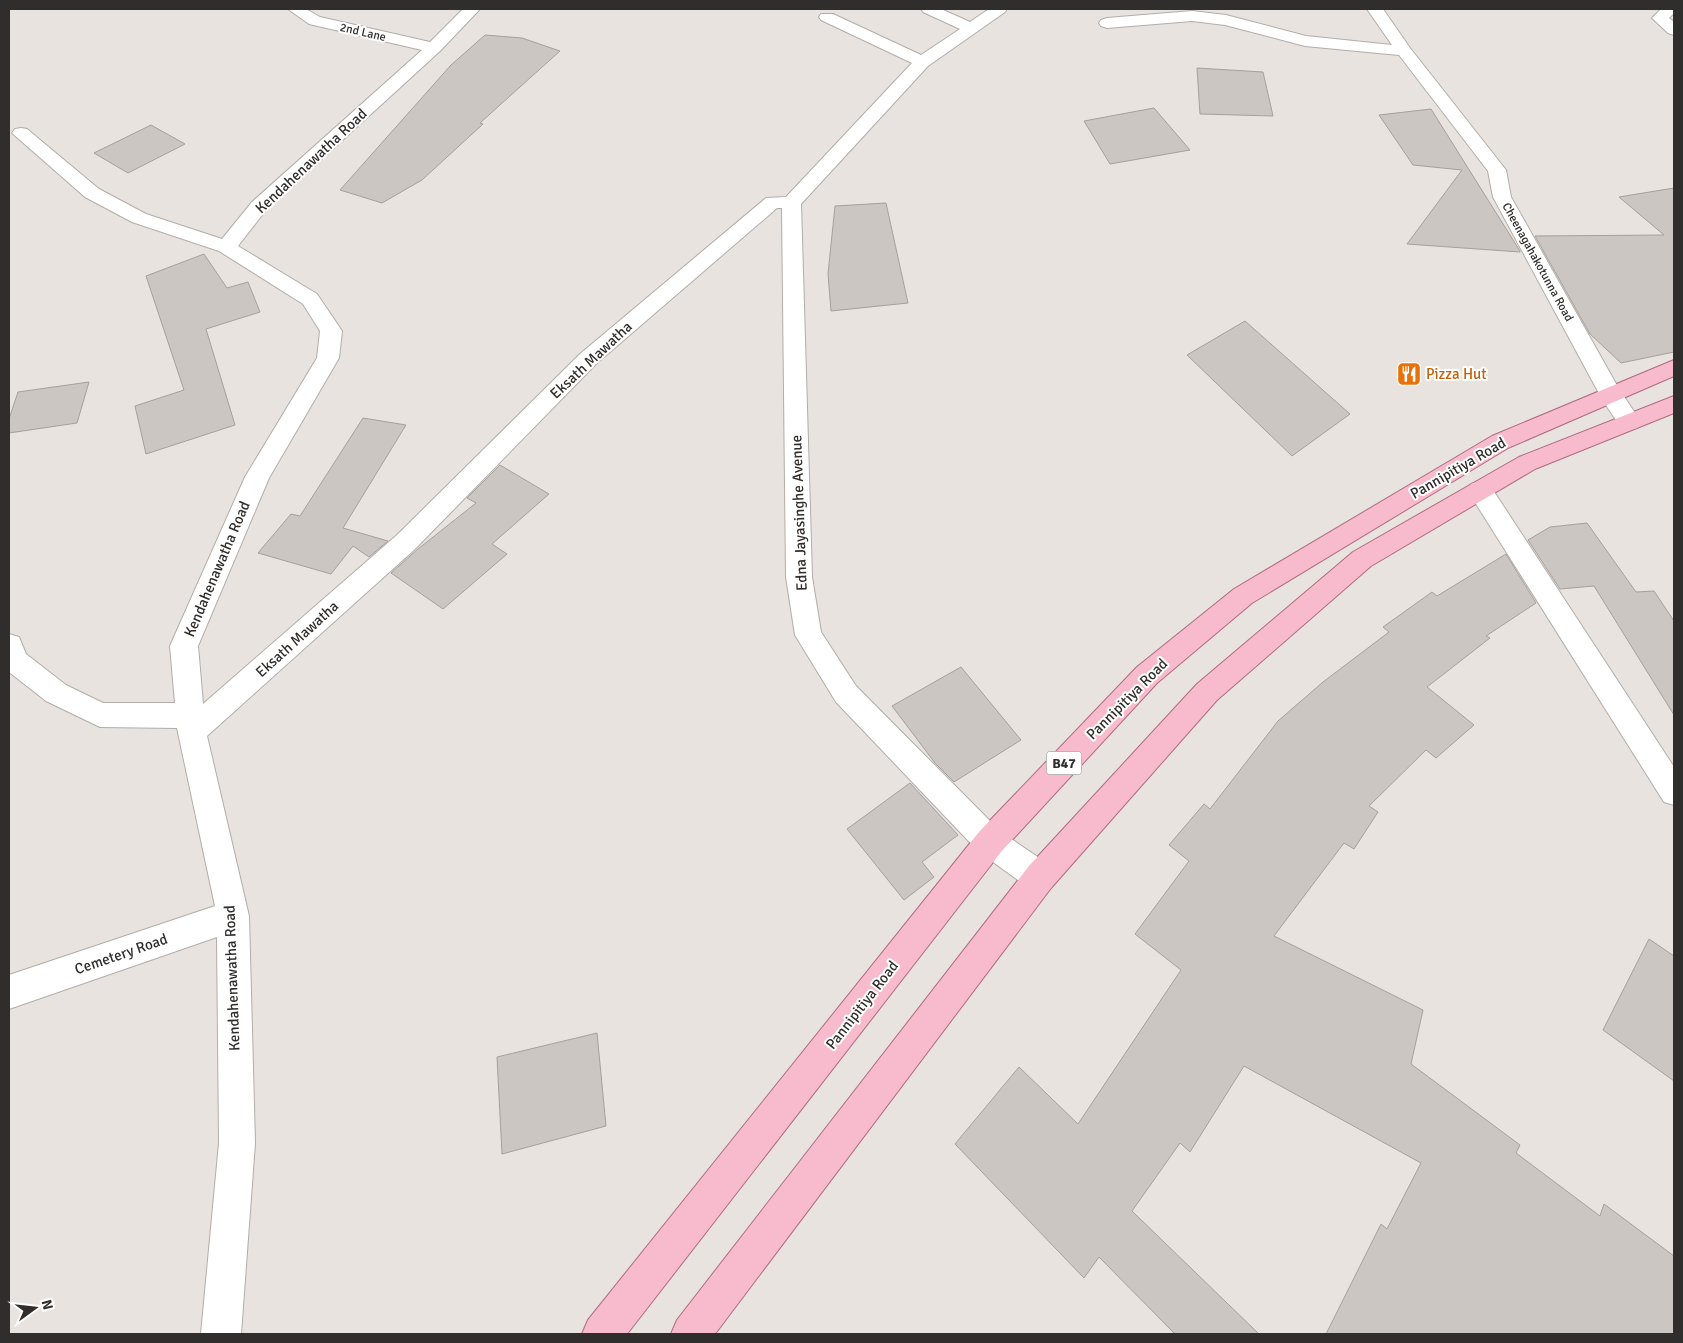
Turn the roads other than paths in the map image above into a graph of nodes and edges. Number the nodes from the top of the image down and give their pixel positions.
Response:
1 (296, 9) edge
2 (472, 9) edge
3 (930, 9) edge
4 (999, 9) edge
5 (1375, 9) edge
6 (1670, 9) edge
7 (827, 17) dead end
8 (1107, 23) dead end
9 (971, 28) junction
10 (1674, 30) edge
11 (434, 48) junction
12 (1404, 51) junction
13 (922, 62) junction
14 (21, 133) dead end
15 (791, 203) junction
16 (226, 247) junction
17 (1674, 367) edge
18 (1610, 394) junction
19 (1674, 404) edge
20 (1629, 422) junction
21 (1480, 490) junction
22 (9, 645) edge
23 (191, 724) junction
24 (1674, 792) edge
25 (990, 842) junction
26 (1040, 877) junction
27 (233, 916) junction
28 (9, 992) edge
29 (221, 1334) edge
30 (602, 1334) edge
31 (691, 1334) edge

1 - 11 street, 2nd Lane
2 - 11 street, Kendahenawatha Road
3 - 9 street
4 - 9 street
5 - 12 street, Cheenagahakotunna Road
6 - 10 street
7 - 13 street
8 - 12 street
9 - 13 street
11 - 16 street, Kendahenawatha Road
12 - 18 street, Cheenagahakotunna Road
13 - 15 street
14 - 16 street
15 - 23 street, Eksath Mawatha
15 - 25 street, Edna Jayasinghe Avenue
16 - 23 street, Kendahenawatha Road
17 - 18 main road, Pannipitiya Road / B47
18 - 20 street, Cheenagahakotunna Road
18 - 25 main road, Pannipitiya Road / B47
19 - 20 main road, Pannipitiya Road
20 - 21 main road, Pannipitiya Road
21 - 24 street
21 - 26 main road, Pannipitiya Road
22 - 23 street
23 - 27 street, Kendahenawatha Road
25 - 26 street, Edna Jayasinghe Avenue
25 - 30 main road, Pannipitiya Road / B47
26 - 31 main road, Pannipitiya Road
27 - 28 street, Cemetery Road
27 - 29 street, Kendahenawatha Road

